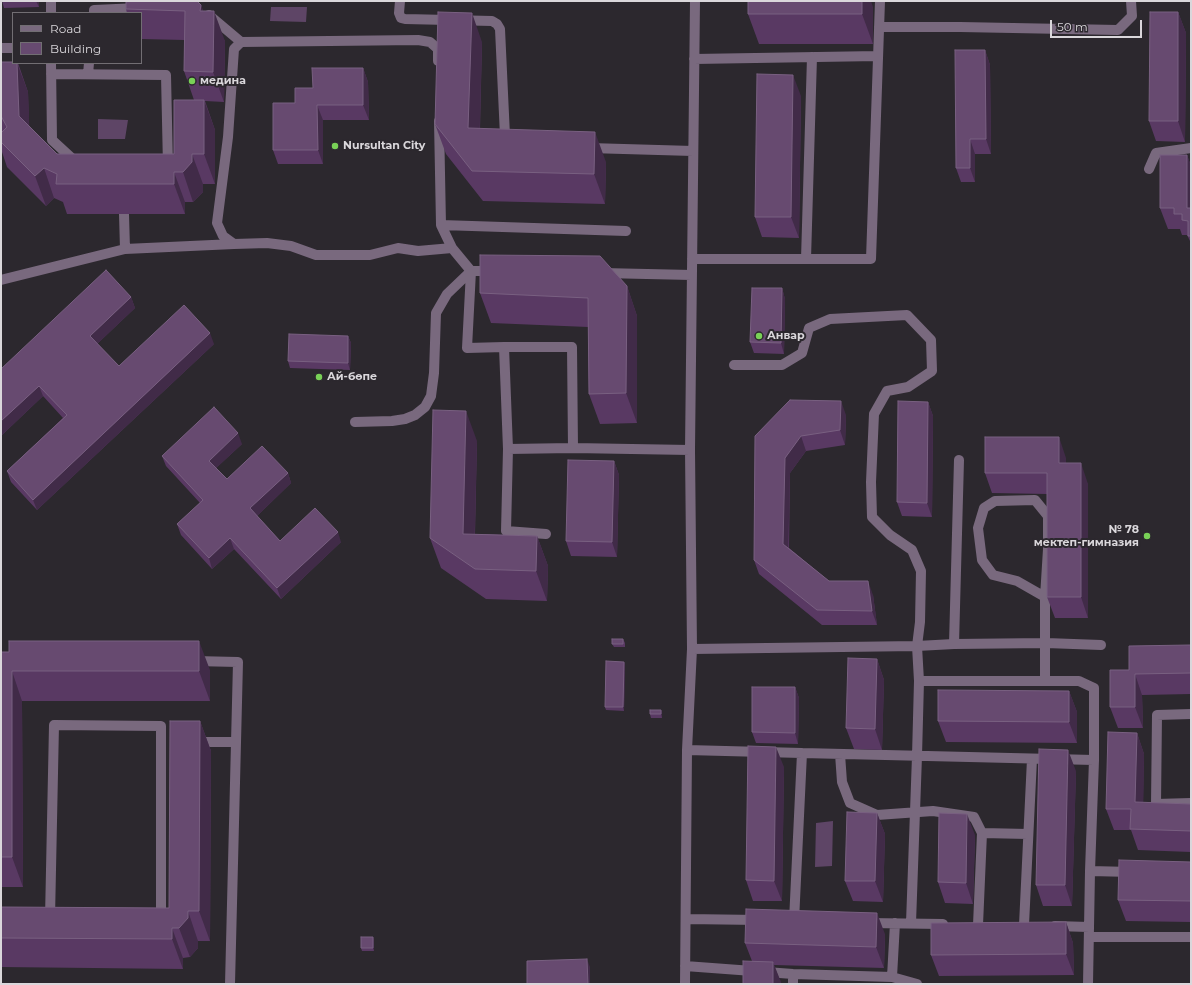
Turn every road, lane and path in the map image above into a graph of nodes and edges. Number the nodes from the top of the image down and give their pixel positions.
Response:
1 (50, 1) edge
2 (400, 1) edge
3 (695, 1) edge
4 (880, 1) edge
5 (1131, 1) edge
6 (149, 8) edge
7 (203, 11) edge
8 (51, 12) edge
9 (94, 12) edge
10 (879, 27) junction
11 (241, 42) junction
12 (1, 48) edge
13 (12, 48) edge
14 (878, 56) junction
15 (812, 57) junction
16 (694, 59) junction
17 (51, 64) edge
18 (89, 64) edge
19 (438, 72) edge
20 (51, 74) junction
21 (88, 74) junction
22 (439, 110) edge
23 (521, 146) edge
24 (576, 148) edge
25 (1191, 148) edge
26 (693, 151) junction
27 (84, 164) edge
28 (160, 167) edge
29 (1149, 169) dead end
30 (124, 214) dead end
31 (441, 225) junction
32 (626, 231) dead end
33 (234, 244) junction
34 (452, 248) junction
35 (125, 249) junction
36 (692, 259) junction
37 (806, 259) junction
38 (471, 271) junction
39 (502, 271) edge
40 (589, 273) edge
41 (692, 274) junction
42 (1, 280) edge
43 (504, 347) junction
44 (734, 365) dead end
45 (355, 422) dead end
46 (573, 448) junction
47 (508, 449) junction
48 (690, 450) junction
49 (959, 460) dead end
50 (546, 534) dead end
51 (1044, 597) junction
52 (1046, 643) junction
53 (954, 644) junction
54 (1102, 645) dead end
55 (917, 646) junction
56 (692, 649) junction
57 (185, 661) edge
58 (1045, 680) junction
59 (919, 681) junction
60 (1191, 714) edge
61 (184, 742) edge
62 (236, 742) junction
63 (687, 750) junction
64 (802, 754) junction
65 (840, 754) junction
66 (917, 756) junction
67 (1032, 759) junction
68 (1094, 760) junction
69 (1191, 803) edge
70 (915, 812) junction
71 (982, 833) junction
72 (1028, 834) junction
73 (1090, 871) junction
74 (1144, 872) edge
75 (51, 918) edge
76 (146, 919) edge
77 (686, 919) junction
78 (772, 921) edge
79 (794, 921) edge
80 (856, 922) edge
81 (894, 923) junction
82 (911, 923) junction
83 (955, 924) edge
84 (978, 925) edge
85 (1024, 925) edge
86 (1046, 926) edge
87 (1089, 927) junction
88 (1089, 937) junction
89 (1191, 937) edge
90 (685, 966) junction
91 (892, 977) junction
92 (793, 979) edge
93 (230, 984) edge
94 (685, 984) edge
95 (916, 984) edge
96 (1088, 984) edge

1 - 8 street
2 - 23 street
3 - 16 street
4 - 10 street
5 - 10 street
6 - 9 street
7 - 11 street
10 - 14 street
11 - 19 street
11 - 33 street
12 - 13 street
14 - 15 street
14 - 37 street
15 - 16 street
15 - 37 street
16 - 26 street
17 - 20 street
18 - 21 street
20 - 21 street
20 - 27 street
21 - 28 street
22 - 31 street
24 - 26 street
25 - 29 street
26 - 36 street
30 - 35 street
31 - 32 street
31 - 34 street
33 - 34 street
33 - 35 street
34 - 38 street
35 - 42 street
36 - 37 street
36 - 41 street
38 - 39 street
38 - 43 street
38 - 45 street
40 - 41 street
41 - 48 street
43 - 46 street
43 - 47 street
44 - 55 street
46 - 47 street
46 - 48 street
47 - 50 street
48 - 56 street
49 - 53 street
51 - 51 street
51 - 52 street
52 - 53 street
52 - 54 street
52 - 58 street
53 - 55 street
55 - 56 street
55 - 59 street
56 - 63 street
57 - 62 street
58 - 59 street
58 - 68 street
59 - 66 street
60 - 69 street
61 - 62 street
62 - 93 street
63 - 64 street
63 - 77 street
64 - 65 street
64 - 79 street
65 - 66 street
65 - 70 street
66 - 67 street
66 - 70 street
67 - 68 street
67 - 72 street
68 - 73 street
70 - 71 street
70 - 82 street
71 - 72 street
71 - 84 street
72 - 85 street
73 - 74 street
73 - 87 street
75 - 76 street
77 - 78 street
77 - 90 street
80 - 81 street
81 - 82 street
81 - 91 street
82 - 83 street
86 - 87 street
87 - 88 street
88 - 89 street
88 - 96 street
90 - 92 street
90 - 94 street
91 - 92 street
91 - 95 street

